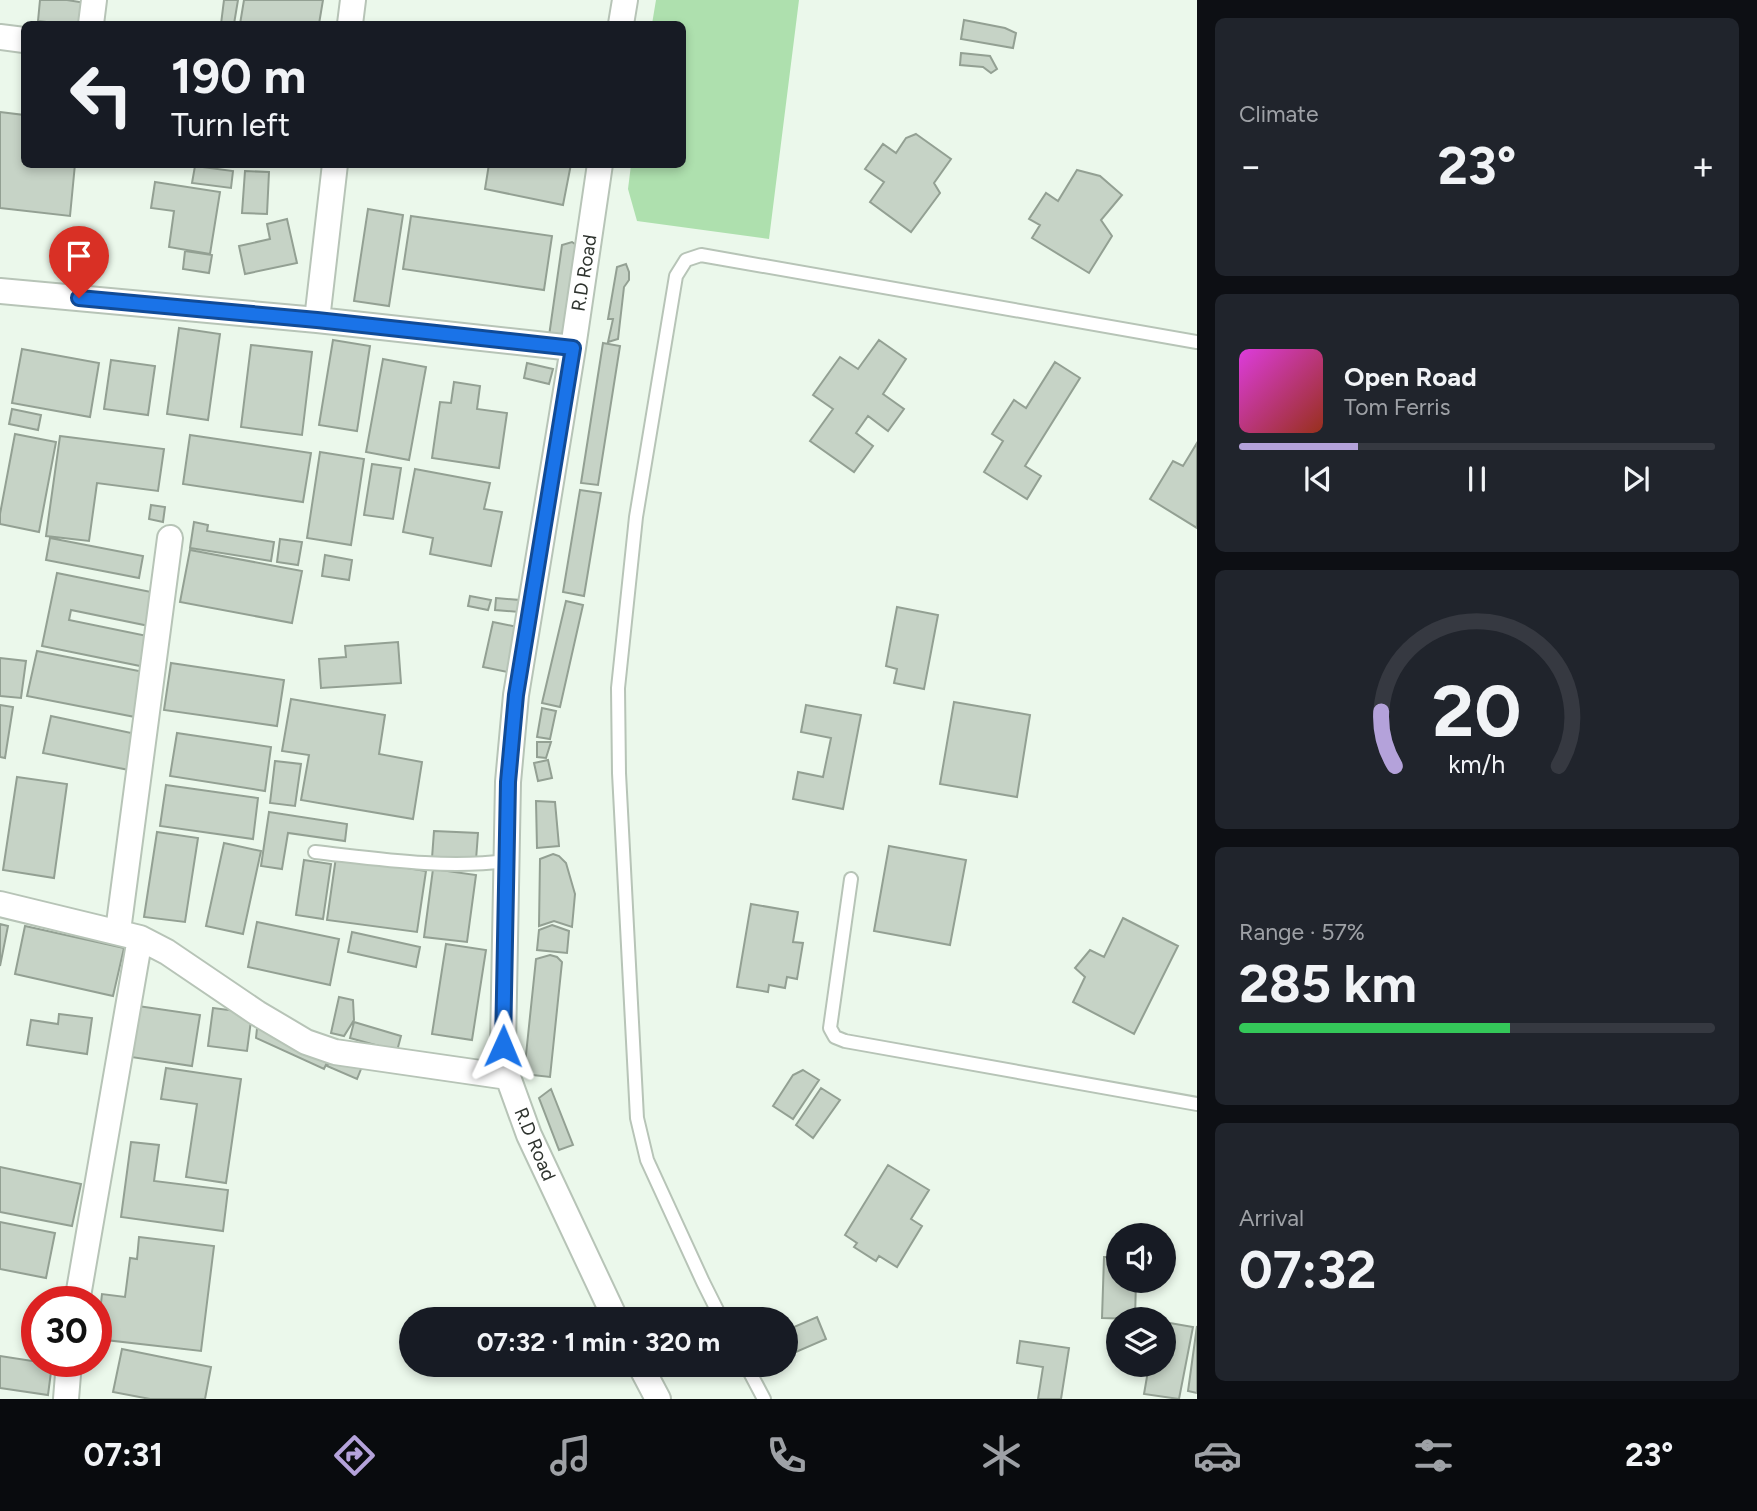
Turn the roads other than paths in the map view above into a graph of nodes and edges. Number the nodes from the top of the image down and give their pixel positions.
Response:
1 (94, 0) edge
2 (353, 0) edge
3 (625, 0) edge
4 (91, 21) edge
5 (351, 21) edge
6 (622, 21) edge
7 (0, 37) edge
8 (21, 40) edge
9 (334, 168) edge
10 (599, 168) edge
11 (0, 291) edge
12 (317, 320) junction
13 (1197, 342) edge
14 (573, 348) junction
15 (170, 538) dead end
16 (315, 852) dead end
17 (507, 861) junction
18 (851, 879) dead end
19 (0, 904) edge
20 (129, 934) junction
21 (508, 1077) junction
22 (1197, 1104) edge
23 (80, 1286) edge
24 (610, 1307) edge
25 (716, 1307) edge
26 (68, 1377) edge
27 (646, 1377) edge
28 (752, 1377) edge
29 (66, 1399) edge
30 (658, 1399) edge
31 (764, 1399) edge

1 - 4 street
2 - 5 street
3 - 6 street
7 - 8 street
9 - 12 street
10 - 14 street, R.D Road
11 - 12 street
12 - 14 street
13 - 25 lane
14 - 17 street, R.D Road
15 - 20 street
16 - 17 lane
17 - 21 street, R.D Road
18 - 22 lane
19 - 20 street
20 - 21 street
20 - 23 street
21 - 24 street, R.D Road
26 - 29 street
27 - 30 street
28 - 31 lane

